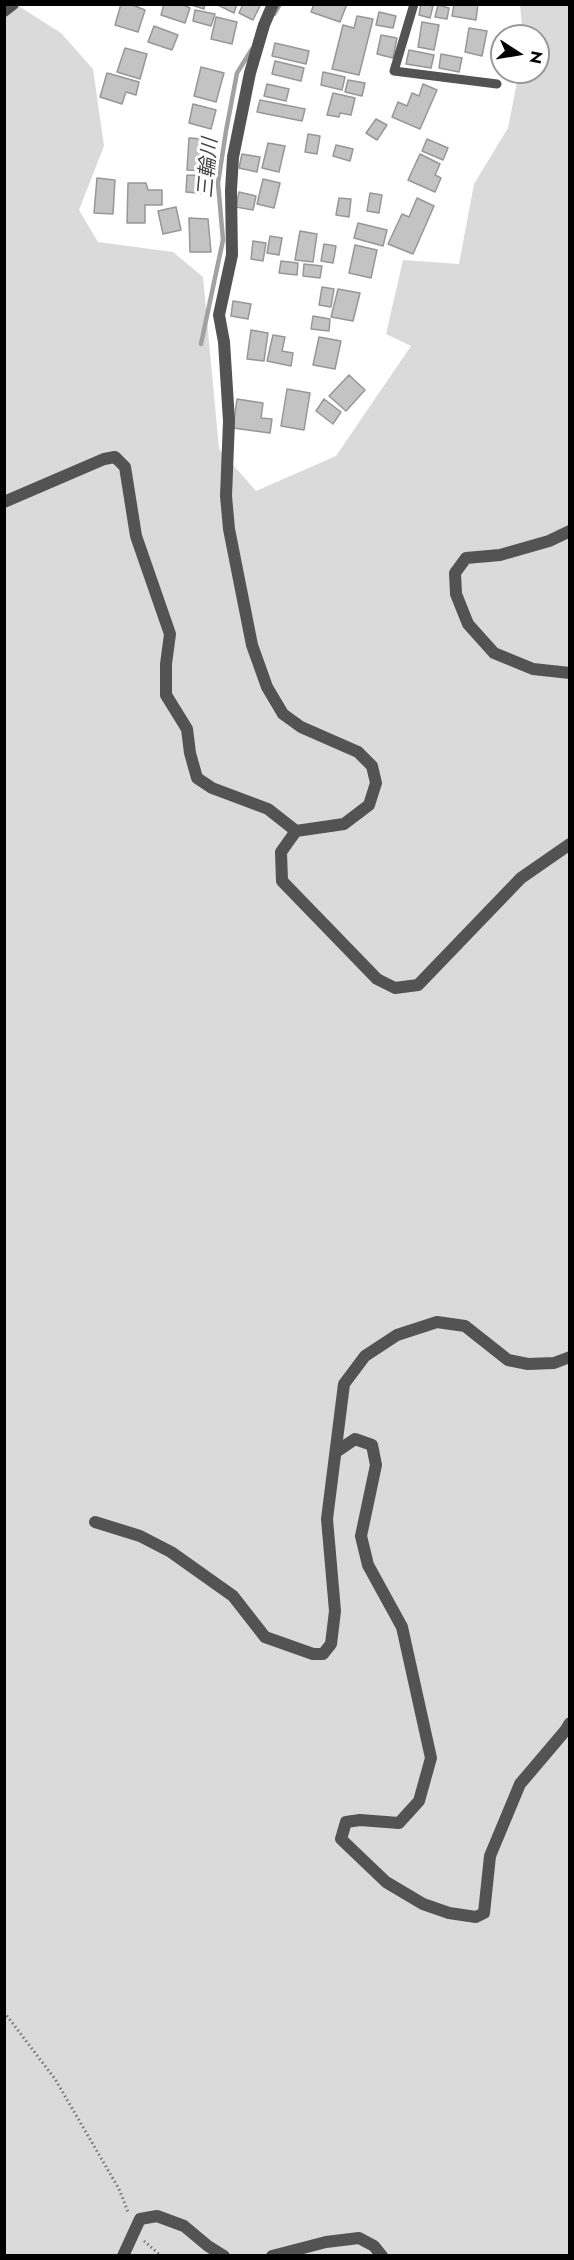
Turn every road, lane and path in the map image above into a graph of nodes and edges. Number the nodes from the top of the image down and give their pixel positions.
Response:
1 (12, 4) edge
2 (273, 4) edge
3 (414, 4) edge
4 (4, 12) edge
5 (490, 83) edge
6 (4, 502) edge
7 (570, 531) edge
8 (570, 673) edge
9 (296, 831) junction
10 (570, 844) edge
11 (570, 1357) edge
12 (336, 1452) junction
13 (95, 1522) dead end
14 (570, 1723) edge
15 (4, 2012) edge
16 (134, 2232) junction
17 (123, 2256) edge
18 (160, 2256) edge
19 (224, 2256) edge
20 (272, 2256) edge
21 (382, 2256) edge

1 - 4 street
2 - 9 street
3 - 5 lane
6 - 9 street
7 - 8 street
9 - 10 street
11 - 12 street
12 - 13 street
12 - 14 street
15 - 16 path
16 - 17 street
16 - 18 path
16 - 19 street
20 - 21 street

